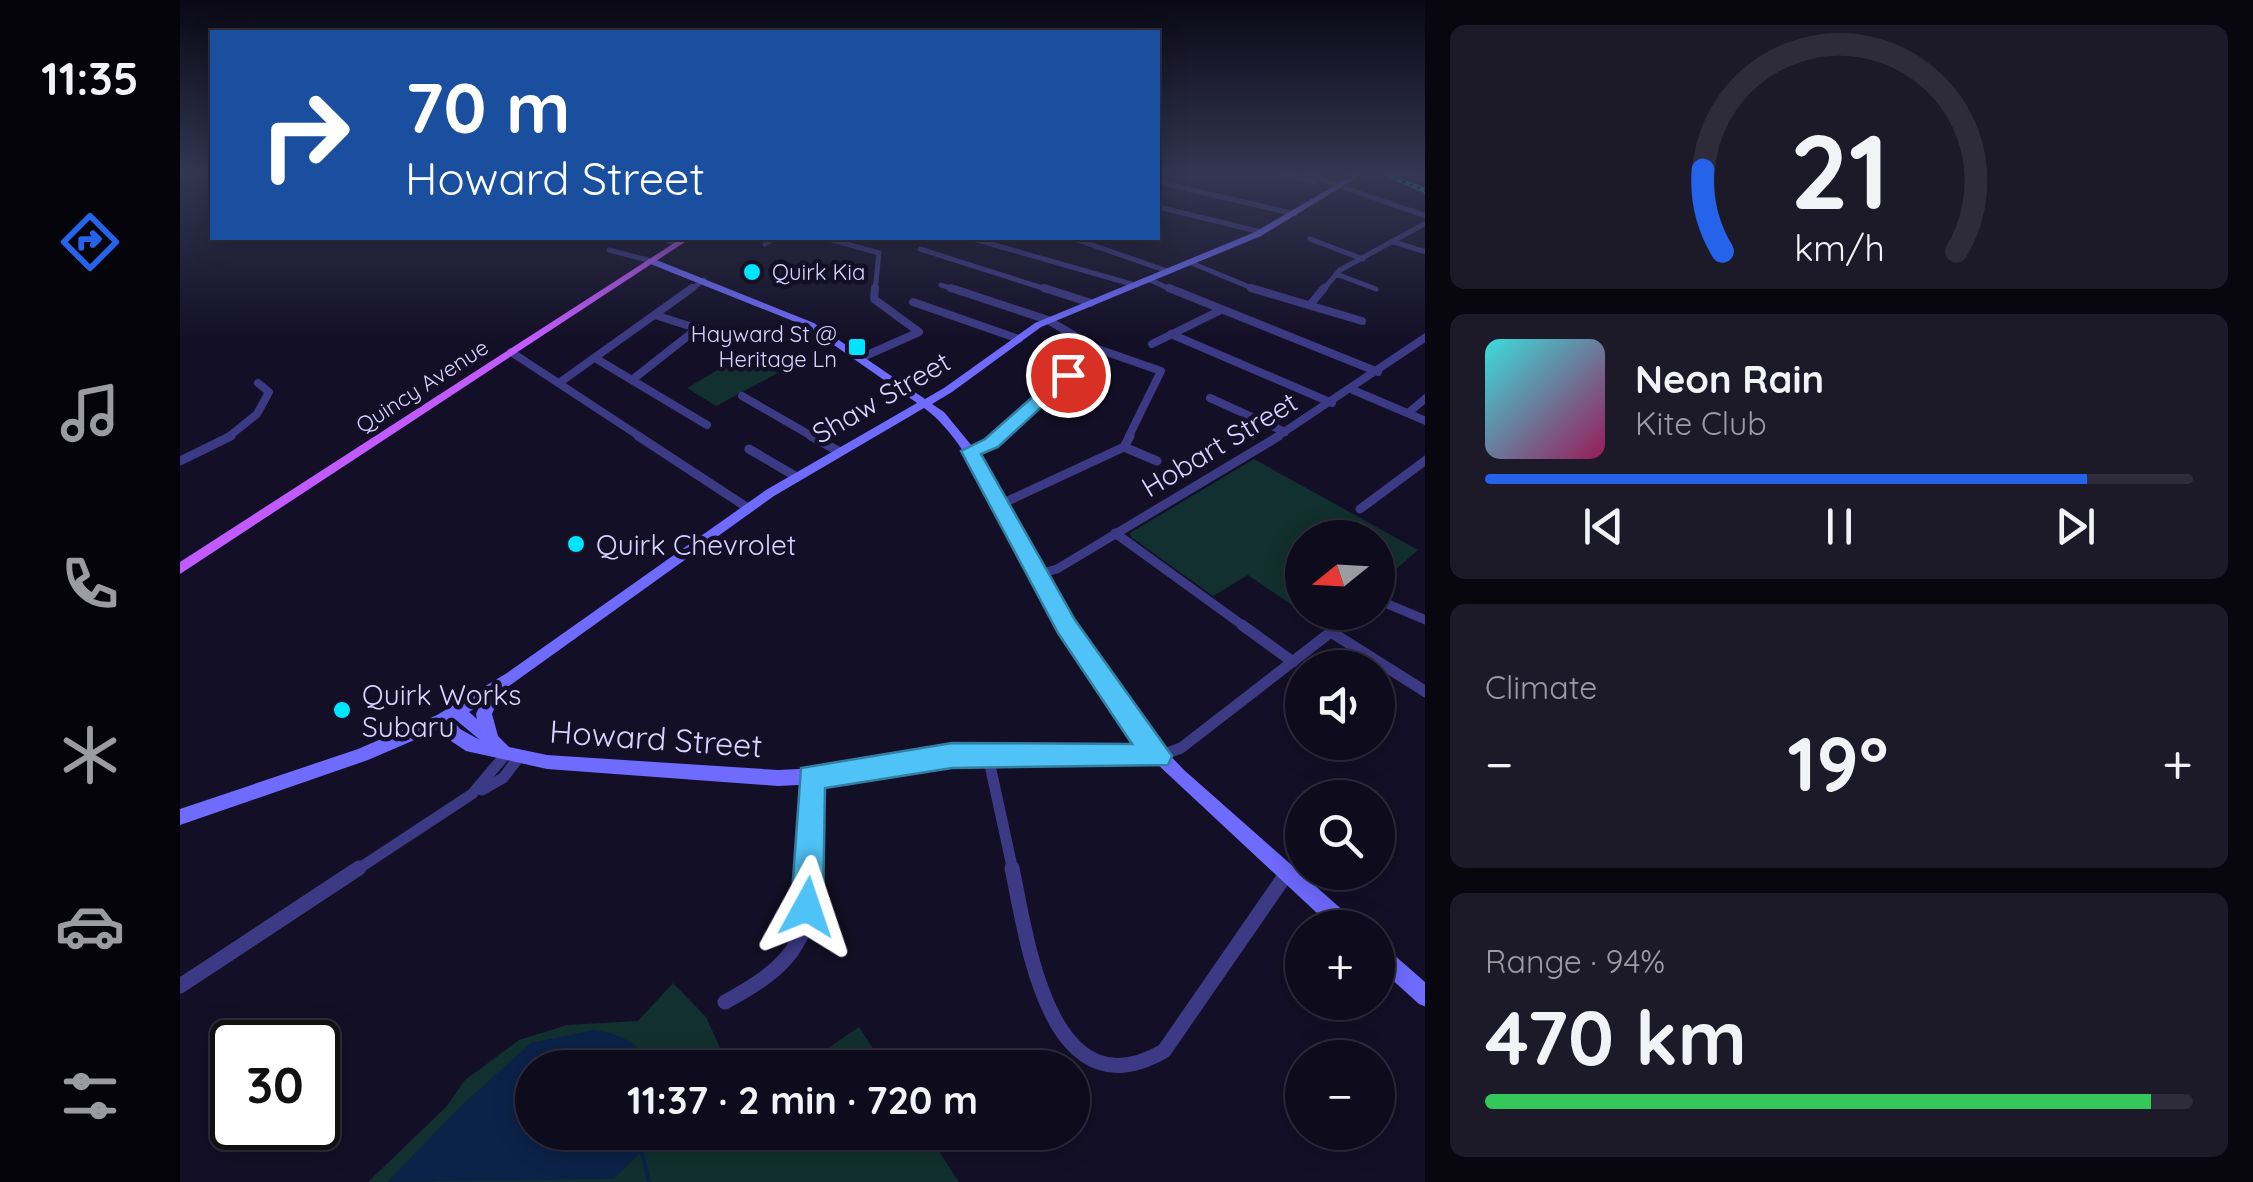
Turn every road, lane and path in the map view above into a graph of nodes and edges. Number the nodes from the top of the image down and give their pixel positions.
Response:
1 (1254, 230) edge
2 (1264, 230) edge
3 (1410, 230) edge
4 (1261, 232) junction
5 (667, 240) edge
6 (684, 240) edge
7 (771, 240) edge
8 (832, 240) edge
9 (977, 240) edge
10 (1080, 240) edge
11 (1109, 240) edge
12 (1310, 240) dead end
13 (1394, 242) junction
14 (677, 244) junction
15 (765, 244) dead end
16 (1102, 246) junction
17 (920, 249) dead end
18 (609, 250) dead end
19 (1425, 252) edge
20 (1364, 259) junction
21 (651, 261) junction
22 (1189, 262) junction
23 (1167, 272) junction
24 (1336, 274) junction
25 (704, 280) junction
26 (1148, 280) junction
27 (942, 285) dead end
28 (1135, 285) junction
29 (1376, 289) dead end
30 (913, 302) dead end
31 (1092, 304) junction
32 (1310, 305) junction
33 (1219, 311) junction
34 (655, 316) junction
35 (1048, 320) junction
36 (1362, 320) dead end
37 (1171, 334) junction
38 (1425, 338) edge
39 (1018, 339) junction
40 (1152, 344) dead end
41 (1095, 348) junction
42 (511, 352) junction
43 (863, 357) junction
44 (595, 358) junction
45 (1378, 372) junction
46 (632, 380) junction
47 (258, 383) dead end
48 (559, 383) junction
49 (1353, 390) junction
50 (742, 396) dead end
51 (1210, 398) dead end
52 (1425, 399) edge
53 (1332, 402) junction
54 (927, 403) junction
55 (1408, 413) junction
56 (1425, 421) edge
57 (707, 425) dead end
58 (1285, 432) junction
59 (1124, 447) junction
60 (749, 449) dead end
61 (838, 451) junction
62 (970, 451) junction
63 (180, 460) edge
64 (1425, 461) edge
65 (1157, 462) dead end
66 (794, 476) junction
67 (998, 506) junction
68 (748, 508) junction
69 (1360, 510) dead end
70 (1115, 533) junction
71 (180, 569) edge
72 (1035, 575) junction
73 (1395, 607) edge
74 (1425, 620) edge
75 (1334, 630) edge
76 (1332, 632) junction
77 (1309, 650) edge
78 (1285, 656) edge
79 (1285, 668) edge
80 (500, 684) junction
81 (1425, 691) edge
82 (450, 716) junction
83 (491, 741) junction
84 (514, 754) junction
85 (988, 756) junction
86 (1159, 756) junction
87 (810, 778) junction
88 (180, 817) edge
89 (1285, 872) edge
90 (1285, 877) edge
91 (1305, 890) edge
92 (1328, 910) edge
93 (1395, 969) edge
94 (180, 986) edge
95 (1425, 996) edge
96 (725, 1002) dead end

1 - 4 street
2 - 4 street, Shaw Street
3 - 13 street
4 - 22 street, Shaw Street
5 - 14 street
6 - 14 main road, Quincy Avenue
7 - 15 street
8 - 43 street
9 - 28 street
10 - 16 street
11 - 16 street
12 - 20 street
13 - 19 street
13 - 20 street
14 - 21 main road, Quincy Avenue
16 - 23 street
17 - 31 street
18 - 21 street
20 - 24 street
21 - 25 street
21 - 42 main road, Quincy Avenue
22 - 23 street, Shaw Street
22 - 32 street
23 - 26 street, Shaw Street
24 - 29 street
24 - 32 street
25 - 34 street
25 - 43 street
26 - 28 street, Shaw Street
26 - 33 street
27 - 35 street
28 - 31 street, Shaw Street
30 - 39 street
31 - 35 street, Shaw Street
32 - 36 street
33 - 37 street
33 - 45 street
34 - 44 street
34 - 46 street
35 - 39 street, Shaw Street
35 - 41 street
37 - 40 street
37 - 53 street
38 - 45 street, Hobart Street
39 - 54 street, Shaw Street
41 - 59 street
41 - 62 street
42 - 48 street
42 - 71 main road, Quincy Avenue
43 - 54 street
44 - 46 street
44 - 48 street
45 - 49 street, Hobart Street
46 - 57 street
47 - 63 street
48 - 68 street
49 - 53 street, Hobart Street
49 - 55 street
50 - 61 street
51 - 58 street
52 - 55 street
53 - 58 street, Hobart Street
54 - 61 street, Shaw Street
54 - 62 street
55 - 56 street
58 - 70 street, Hobart Street
59 - 65 street
59 - 67 street
60 - 66 street
61 - 66 street, Shaw Street
62 - 67 street
64 - 69 street
66 - 68 street, Shaw Street
67 - 72 street
68 - 80 street, Shaw Street
70 - 72 street, Hobart Street
70 - 78 street
72 - 86 street
73 - 74 street
75 - 76 street
76 - 77 street
76 - 81 street
79 - 86 street
80 - 82 street, Shaw Street
80 - 83 street
82 - 83 street, Howard Street
82 - 84 street, Howard Street
82 - 88 street
83 - 84 street, Howard Street
84 - 87 street, Howard Street
84 - 94 street
85 - 86 street, Howard Street
85 - 87 street, Howard Street
85 - 90 street
86 - 89 street
87 - 96 street
91 - 92 street
93 - 95 main road

